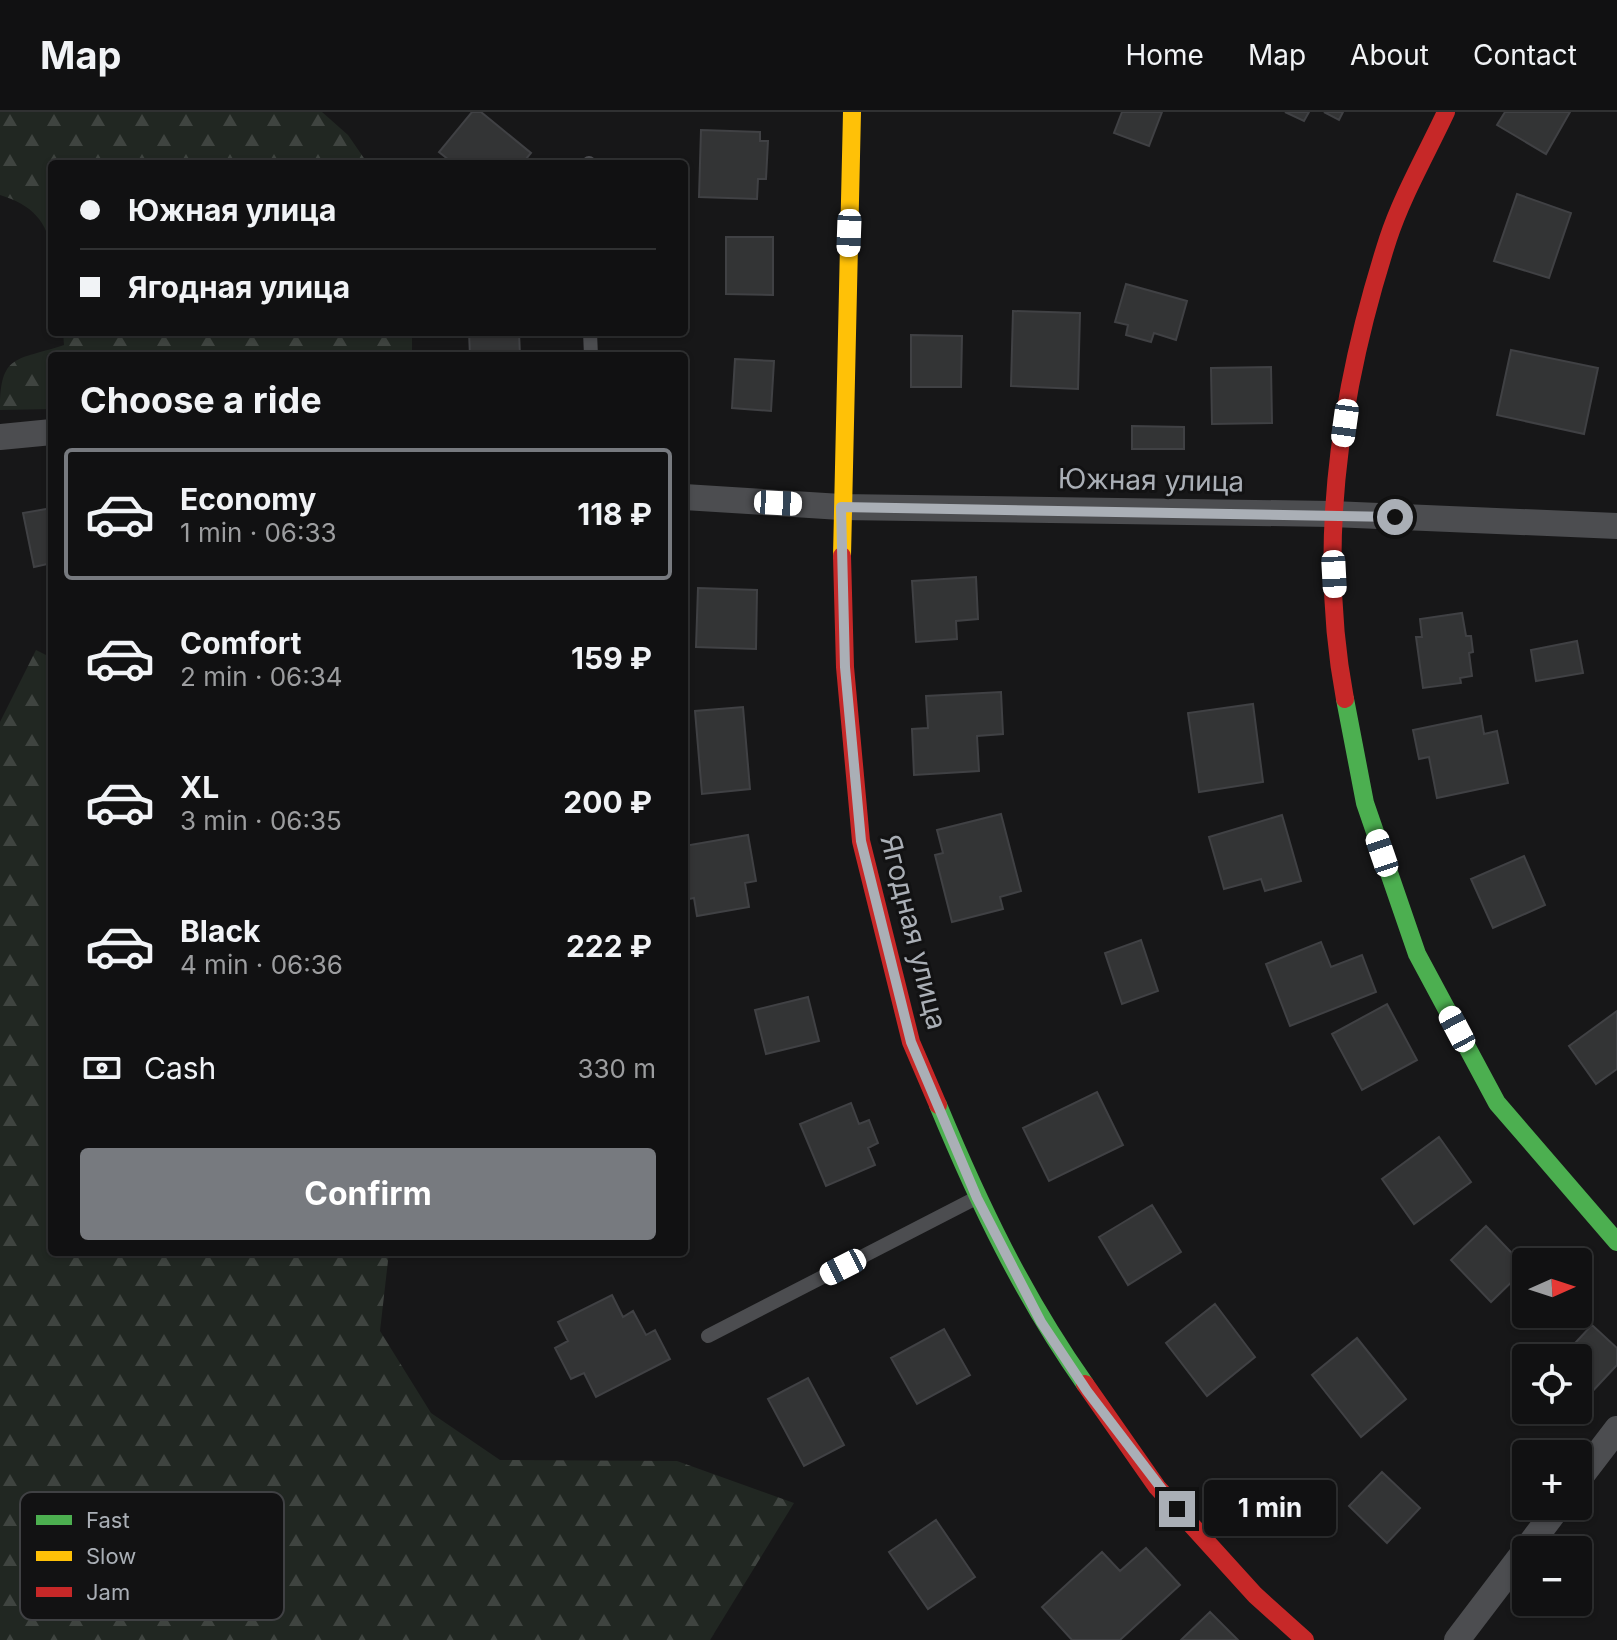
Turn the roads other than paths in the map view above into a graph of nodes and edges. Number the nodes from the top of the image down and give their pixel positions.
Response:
1 (852, 112) edge
2 (1446, 112) edge
3 (48, 432) edge
4 (0, 437) edge
5 (688, 497) edge
6 (841, 507) junction
7 (1332, 514) junction
8 (1617, 526) edge
9 (977, 1198) junction
10 (1617, 1242) edge
11 (708, 1336) dead end
12 (1617, 1429) edge
13 (1592, 1462) edge
14 (1548, 1520) edge
15 (1305, 1640) edge
16 (1457, 1640) edge

1 - 6 street, Ягодная улица
2 - 7 street
3 - 4 street
5 - 6 street, Южная улица
6 - 7 street, Южная улица
6 - 9 street, Ягодная улица
7 - 8 street, Южная улица
7 - 10 street
9 - 11 lane
9 - 15 street, Ягодная улица
12 - 13 street
14 - 16 street

